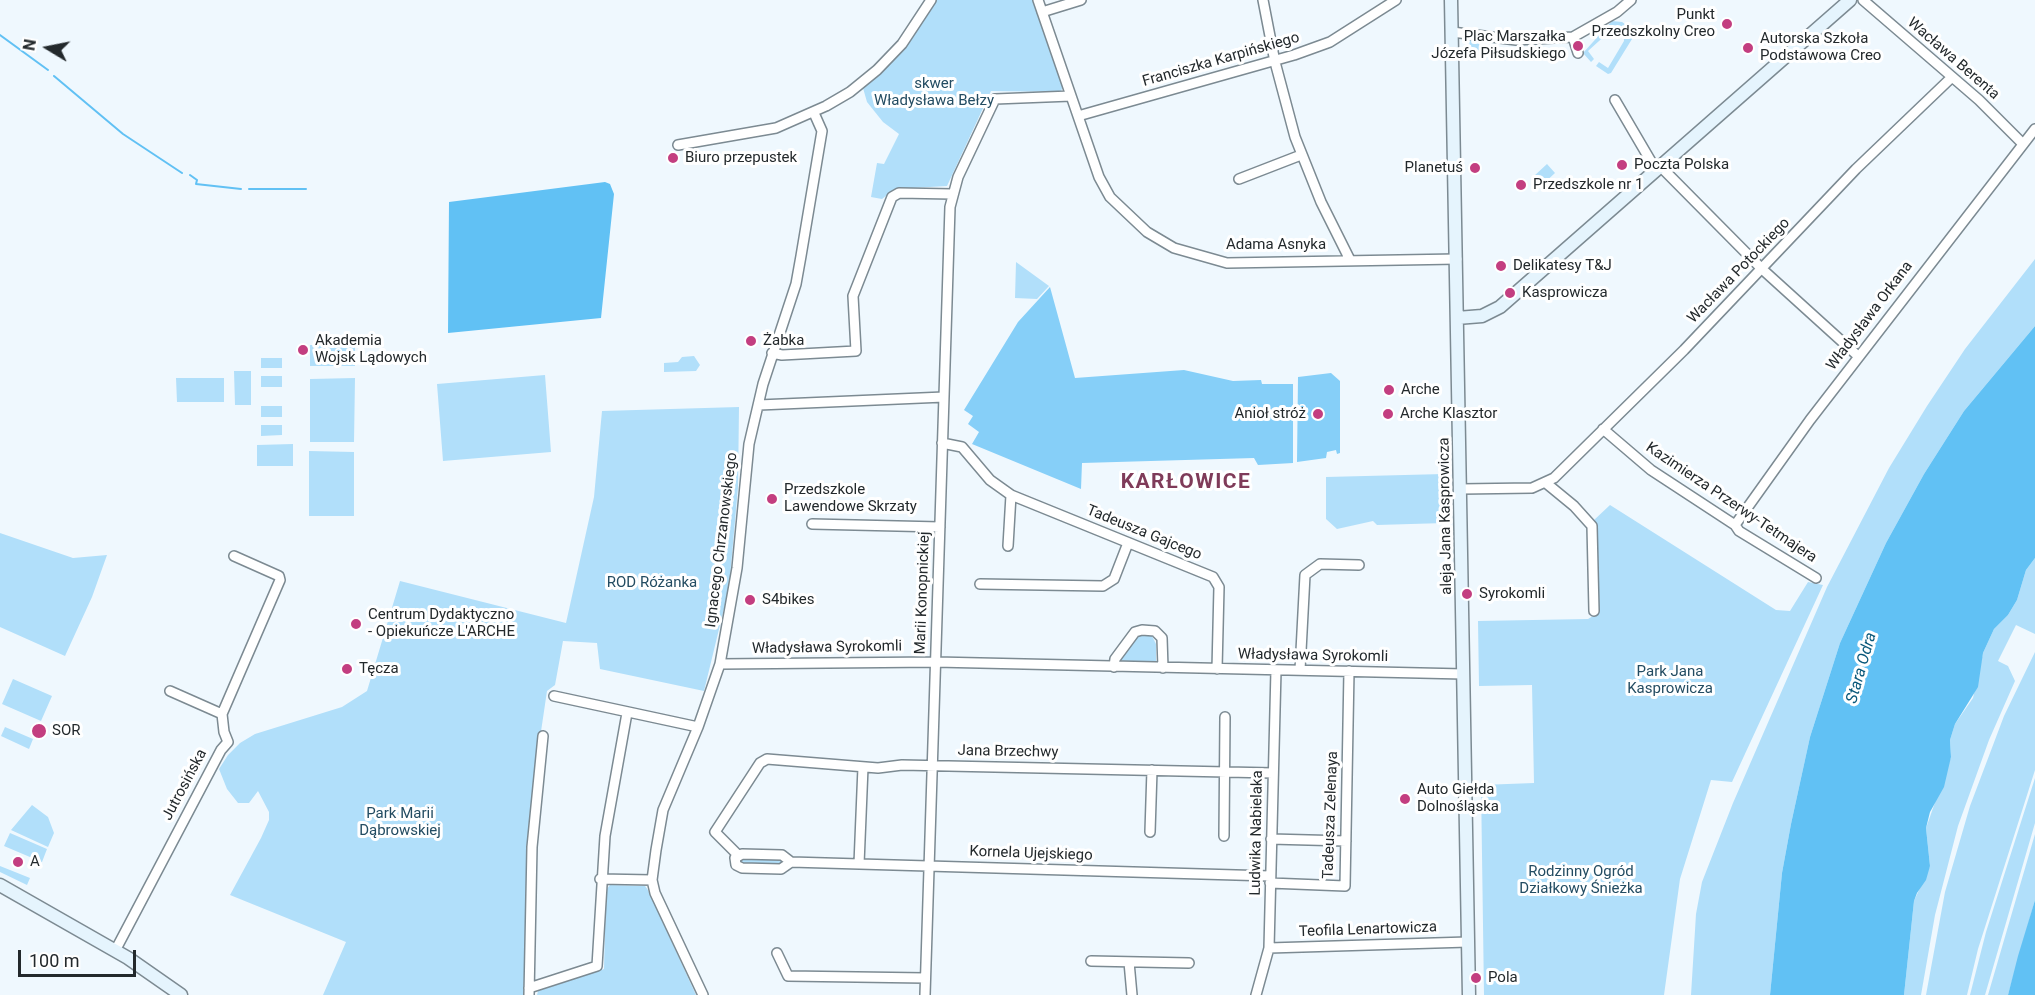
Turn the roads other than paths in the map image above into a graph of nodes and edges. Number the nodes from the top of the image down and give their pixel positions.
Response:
1 (931, 0) edge
2 (1038, 0) edge
3 (1081, 0) edge
4 (1263, 0) edge
5 (1396, 0) edge
6 (1451, 0) edge
7 (1631, 0) edge
8 (1850, 0) edge
9 (1863, 0) edge
10 (1042, 12) junction
11 (1452, 32) junction
12 (1573, 38) junction
13 (1578, 53) dead end
14 (1275, 62) junction
15 (1951, 78) junction
16 (1071, 96) junction
17 (1616, 100) dead end
18 (814, 112) junction
19 (1078, 116) junction
20 (2035, 129) edge
21 (2022, 143) junction
22 (678, 145) dead end
23 (1302, 155) junction
24 (1655, 166) junction
25 (1239, 178) dead end
26 (952, 194) junction
27 (1457, 259) junction
28 (1350, 260) junction
29 (1762, 269) junction
30 (1457, 318) junction
31 (772, 353) junction
32 (1858, 356) junction
33 (944, 397) junction
34 (759, 405) junction
35 (1603, 429) junction
36 (942, 443) junction
37 (1546, 483) junction
38 (1461, 489) junction
39 (1011, 495) junction
40 (812, 524) dead end
41 (1736, 525) junction
42 (940, 527) junction
43 (1128, 543) junction
44 (1008, 546) dead end
45 (234, 556) dead end
46 (1359, 565) dead end
47 (1816, 578) dead end
48 (980, 584) dead end
49 (1594, 611) dead end
50 (936, 662) junction
51 (720, 664) junction
52 (1114, 666) junction
53 (1163, 668) junction
54 (1217, 669) junction
55 (1276, 670) junction
56 (1300, 670) junction
57 (1349, 671) junction
58 (1464, 674) junction
59 (170, 691) dead end
60 (554, 696) dead end
61 (627, 713) junction
62 (222, 714) junction
63 (1226, 717) dead end
64 (698, 727) junction
65 (543, 736) dead end
66 (932, 766) junction
67 (863, 767) junction
68 (1152, 770) junction
69 (1225, 772) junction
70 (1273, 772) junction
71 (1150, 832) dead end
72 (1224, 836) dead end
73 (1271, 839) junction
74 (1346, 841) junction
75 (738, 855) junction
76 (791, 862) junction
77 (859, 864) junction
78 (930, 866) junction
79 (600, 879) junction
80 (652, 880) junction
81 (1270, 880) junction
82 (0, 885) edge
83 (1468, 942) junction
84 (1269, 948) junction
85 (115, 951) junction
86 (777, 953) dead end
87 (1091, 961) dead end
88 (1129, 962) junction
89 (1189, 963) dead end
90 (925, 978) junction
91 (529, 992) edge
92 (181, 995) edge
93 (703, 995) edge
94 (925, 995) edge
95 (1132, 995) edge
96 (1256, 995) edge
97 (1469, 995) edge

1 - 18 street
2 - 10 street, Adama Asnyka
3 - 10 street
4 - 14 street
5 - 14 street, Franciszka Karpińskiego
6 - 11 street, aleja Jana Kasprowicza
7 - 12 street
8 - 24 street
9 - 15 street, Wacława Berenta
10 - 16 street, Adama Asnyka
11 - 12 street
11 - 27 street, aleja Jana Kasprowicza
12 - 13 street
14 - 19 street, Franciszka Karpińskiego
14 - 23 street
15 - 21 street, Wacława Berenta
15 - 29 street, Wacława Potockiego
16 - 19 street, Adama Asnyka
16 - 26 street, Marii Konopnickiej
17 - 24 street
18 - 22 street
18 - 31 street, Ignacego Chrzanowskiego
19 - 28 street, Adama Asnyka
20 - 21 street, Władysława Orkana
21 - 32 street, Władysława Orkana
23 - 25 street
23 - 28 street
24 - 29 street
24 - 30 street
26 - 31 street
26 - 33 street, Marii Konopnickiej
27 - 28 street, Adama Asnyka
27 - 30 street, aleja Jana Kasprowicza
29 - 32 street
29 - 35 street, Wacława Potockiego
30 - 38 street, aleja Jana Kasprowicza
31 - 34 street, Ignacego Chrzanowskiego
32 - 41 street, Władysława Orkana
33 - 34 street
33 - 36 street, Marii Konopnickiej
34 - 51 street, Ignacego Chrzanowskiego
35 - 37 street, Wacława Potockiego
35 - 41 street, Kazimierza Przerwy-Tetmajera
36 - 39 street, Tadeusza Gajcego
36 - 42 street, Marii Konopnickiej
37 - 38 street
37 - 49 street
38 - 58 street, aleja Jana Kasprowicza
39 - 43 street, Tadeusza Gajcego
39 - 44 street
40 - 42 street
41 - 47 street, Kazimierza Przerwy-Tetmajera
42 - 50 street, Marii Konopnickiej
43 - 48 street
43 - 54 street, Tadeusza Gajcego
45 - 62 street
46 - 56 street
50 - 51 street, Władysława Syrokomli
50 - 52 street, Władysława Syrokomli
50 - 66 street, Marii Konopnickiej
51 - 64 street, Ignacego Chrzanowskiego
52 - 53 street, Władysława Syrokomli
52 - 53 street
53 - 54 street, Władysława Syrokomli
54 - 55 street, Władysława Syrokomli
55 - 56 street, Władysława Syrokomli
55 - 70 street, Ludwika Nabielaka
56 - 57 street, Władysława Syrokomli
57 - 58 street, Władysława Syrokomli
57 - 74 street, Tadeusza Zelenaya
58 - 83 street, aleja Jana Kasprowicza
59 - 62 street
60 - 61 street
61 - 64 street
61 - 79 street
62 - 85 street, Jutrosińska
63 - 69 street
64 - 80 street, Ignacego Chrzanowskiego
65 - 91 street
66 - 67 street, Jana Brzechwy
66 - 68 street, Jana Brzechwy
66 - 78 street, Marii Konopnickiej
67 - 75 street, Jana Brzechwy
67 - 77 street
68 - 69 street, Jana Brzechwy
68 - 71 street
69 - 70 street, Jana Brzechwy
69 - 72 street
70 - 73 street, Ludwika Nabielaka
73 - 74 street
73 - 81 street, Ludwika Nabielaka
74 - 81 street, Tadeusza Zelenaya
75 - 76 street, Kornela Ujejskiego
75 - 76 street, Kornela Ujejskiego
76 - 77 street, Kornela Ujejskiego
77 - 78 street, Kornela Ujejskiego
78 - 81 street, Kornela Ujejskiego
78 - 90 street, Marii Konopnickiej
79 - 80 street
79 - 91 street
80 - 93 street, Ignacego Chrzanowskiego
81 - 84 street, Ludwika Nabielaka
82 - 85 street
83 - 84 street, Teofila Lenartowicza
83 - 97 street, aleja Jana Kasprowicza
84 - 96 street, Ludwika Nabielaka
85 - 92 street
86 - 90 street
87 - 88 street
88 - 89 street
88 - 95 street
90 - 94 street, Marii Konopnickiej

